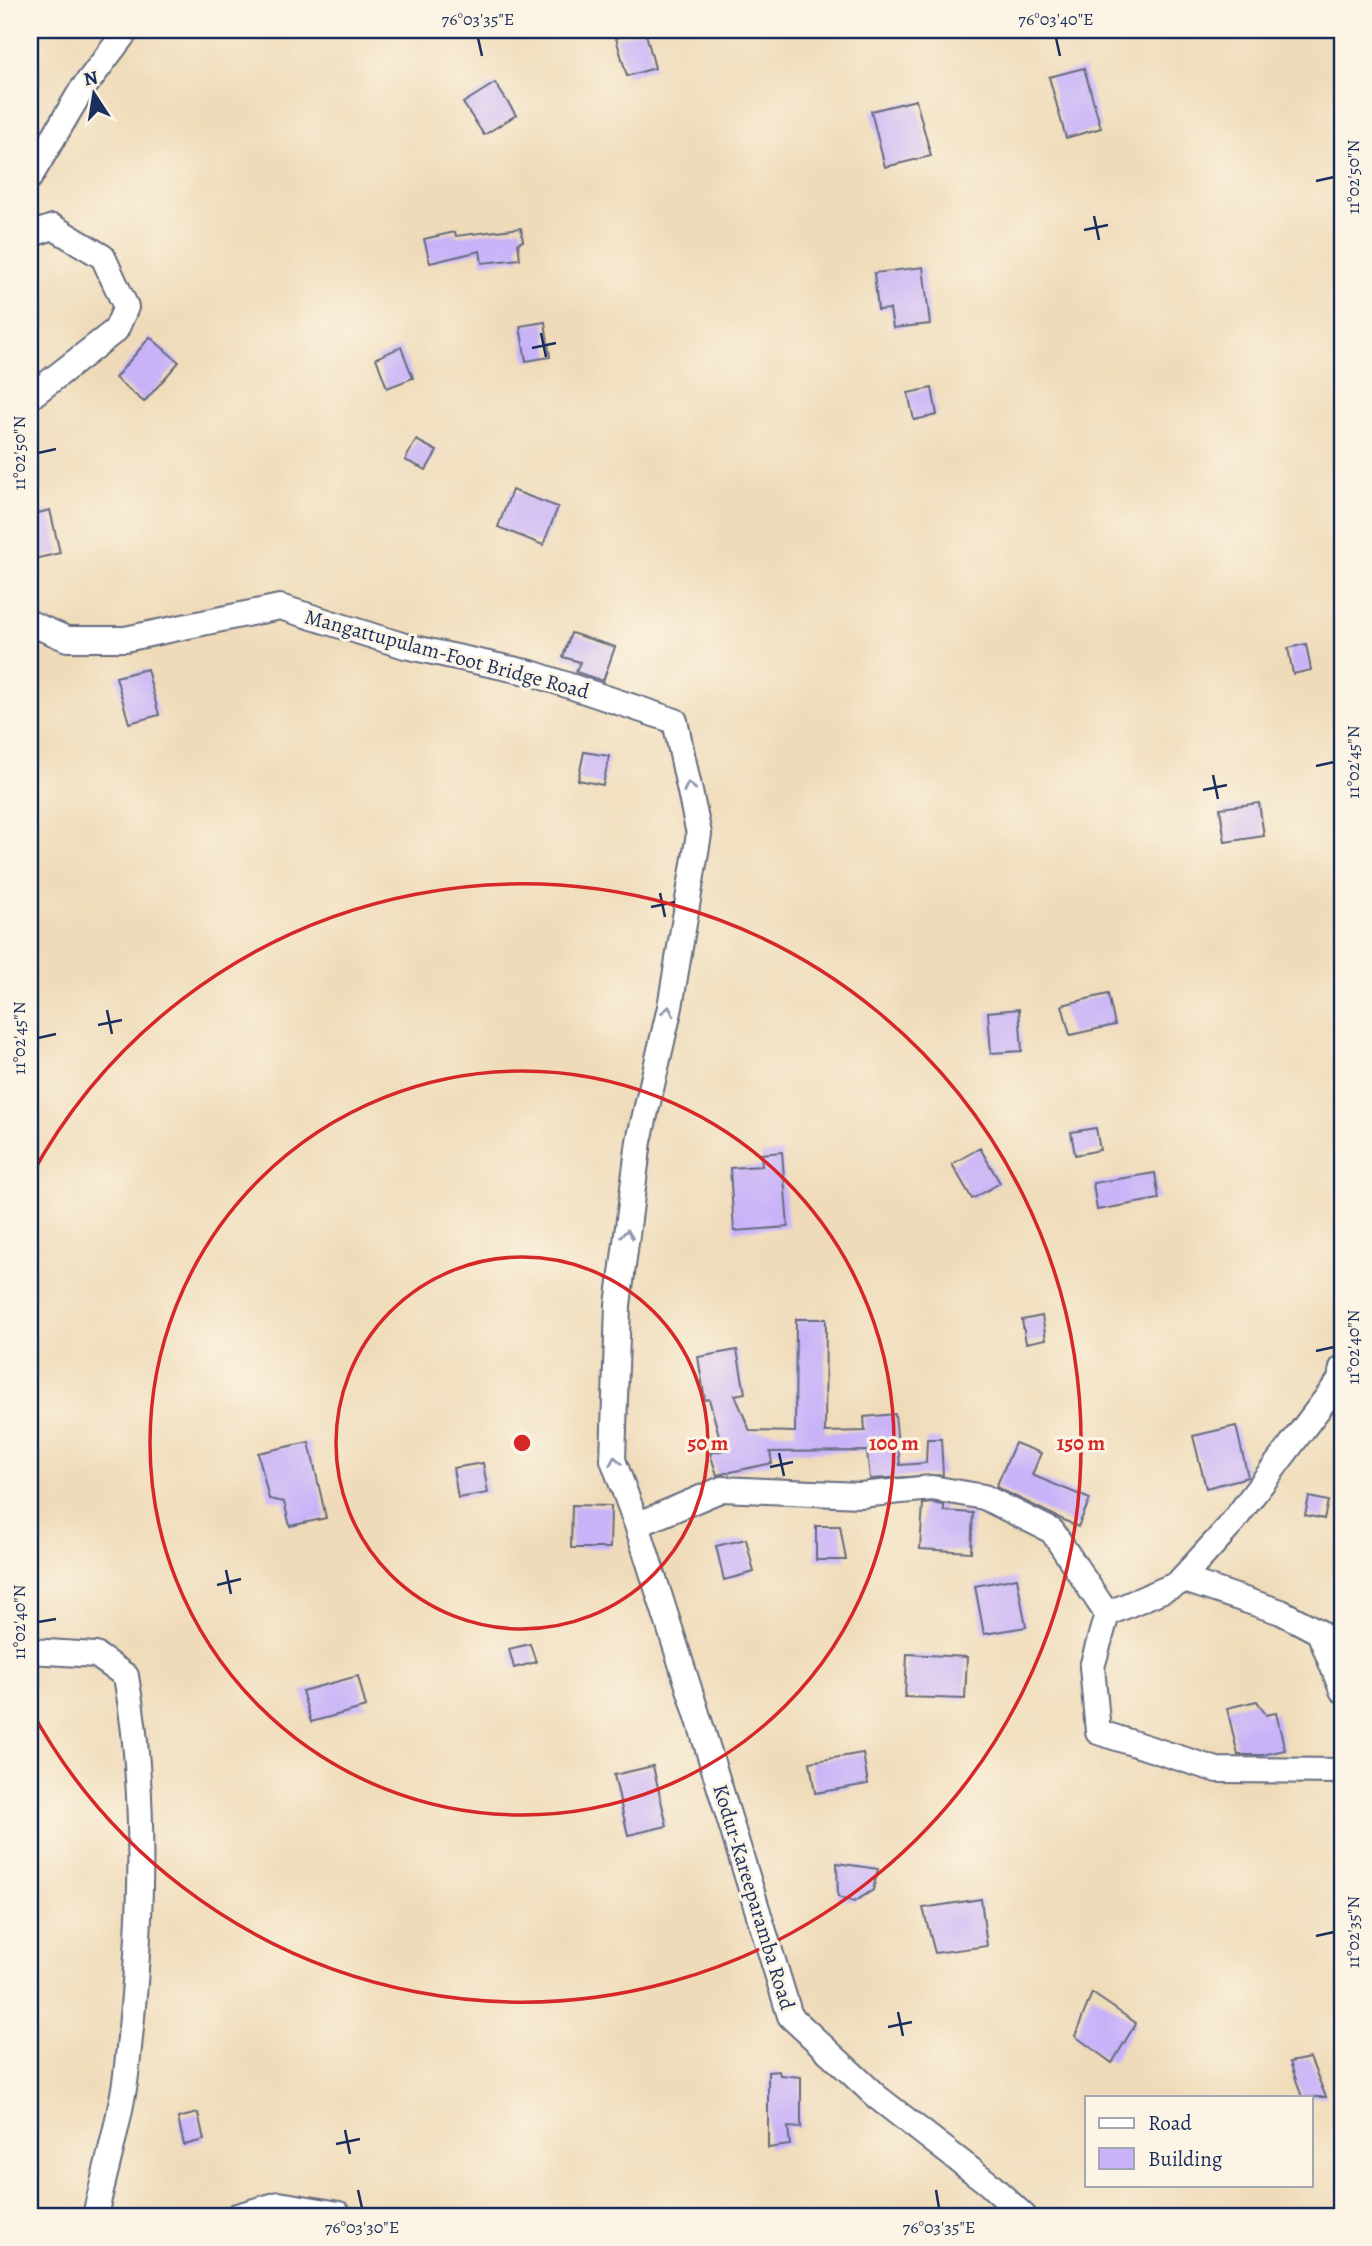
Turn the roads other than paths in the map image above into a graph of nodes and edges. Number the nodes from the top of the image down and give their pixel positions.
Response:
1 (127, 30) edge
2 (30, 177) edge
3 (30, 235) edge
4 (30, 397) edge
5 (30, 622) edge
6 (1342, 1368) edge
7 (637, 1525) junction
8 (1182, 1579) junction
9 (1107, 1614) junction
10 (30, 1651) edge
11 (1342, 1690) edge
12 (1342, 1770) edge
13 (340, 2214) dead end
14 (95, 2216) edge
15 (237, 2216) edge
16 (1024, 2216) edge

1 - 2 street
3 - 4 street
7 -> 5 street, Mangattupulam-Foot Bridge Road
6 - 8 street
7 - 9 street
7 - 16 street, Kodur-Kareeparamba Road
8 - 9 street
8 - 11 street
9 - 12 street
10 - 14 street
13 - 15 street

